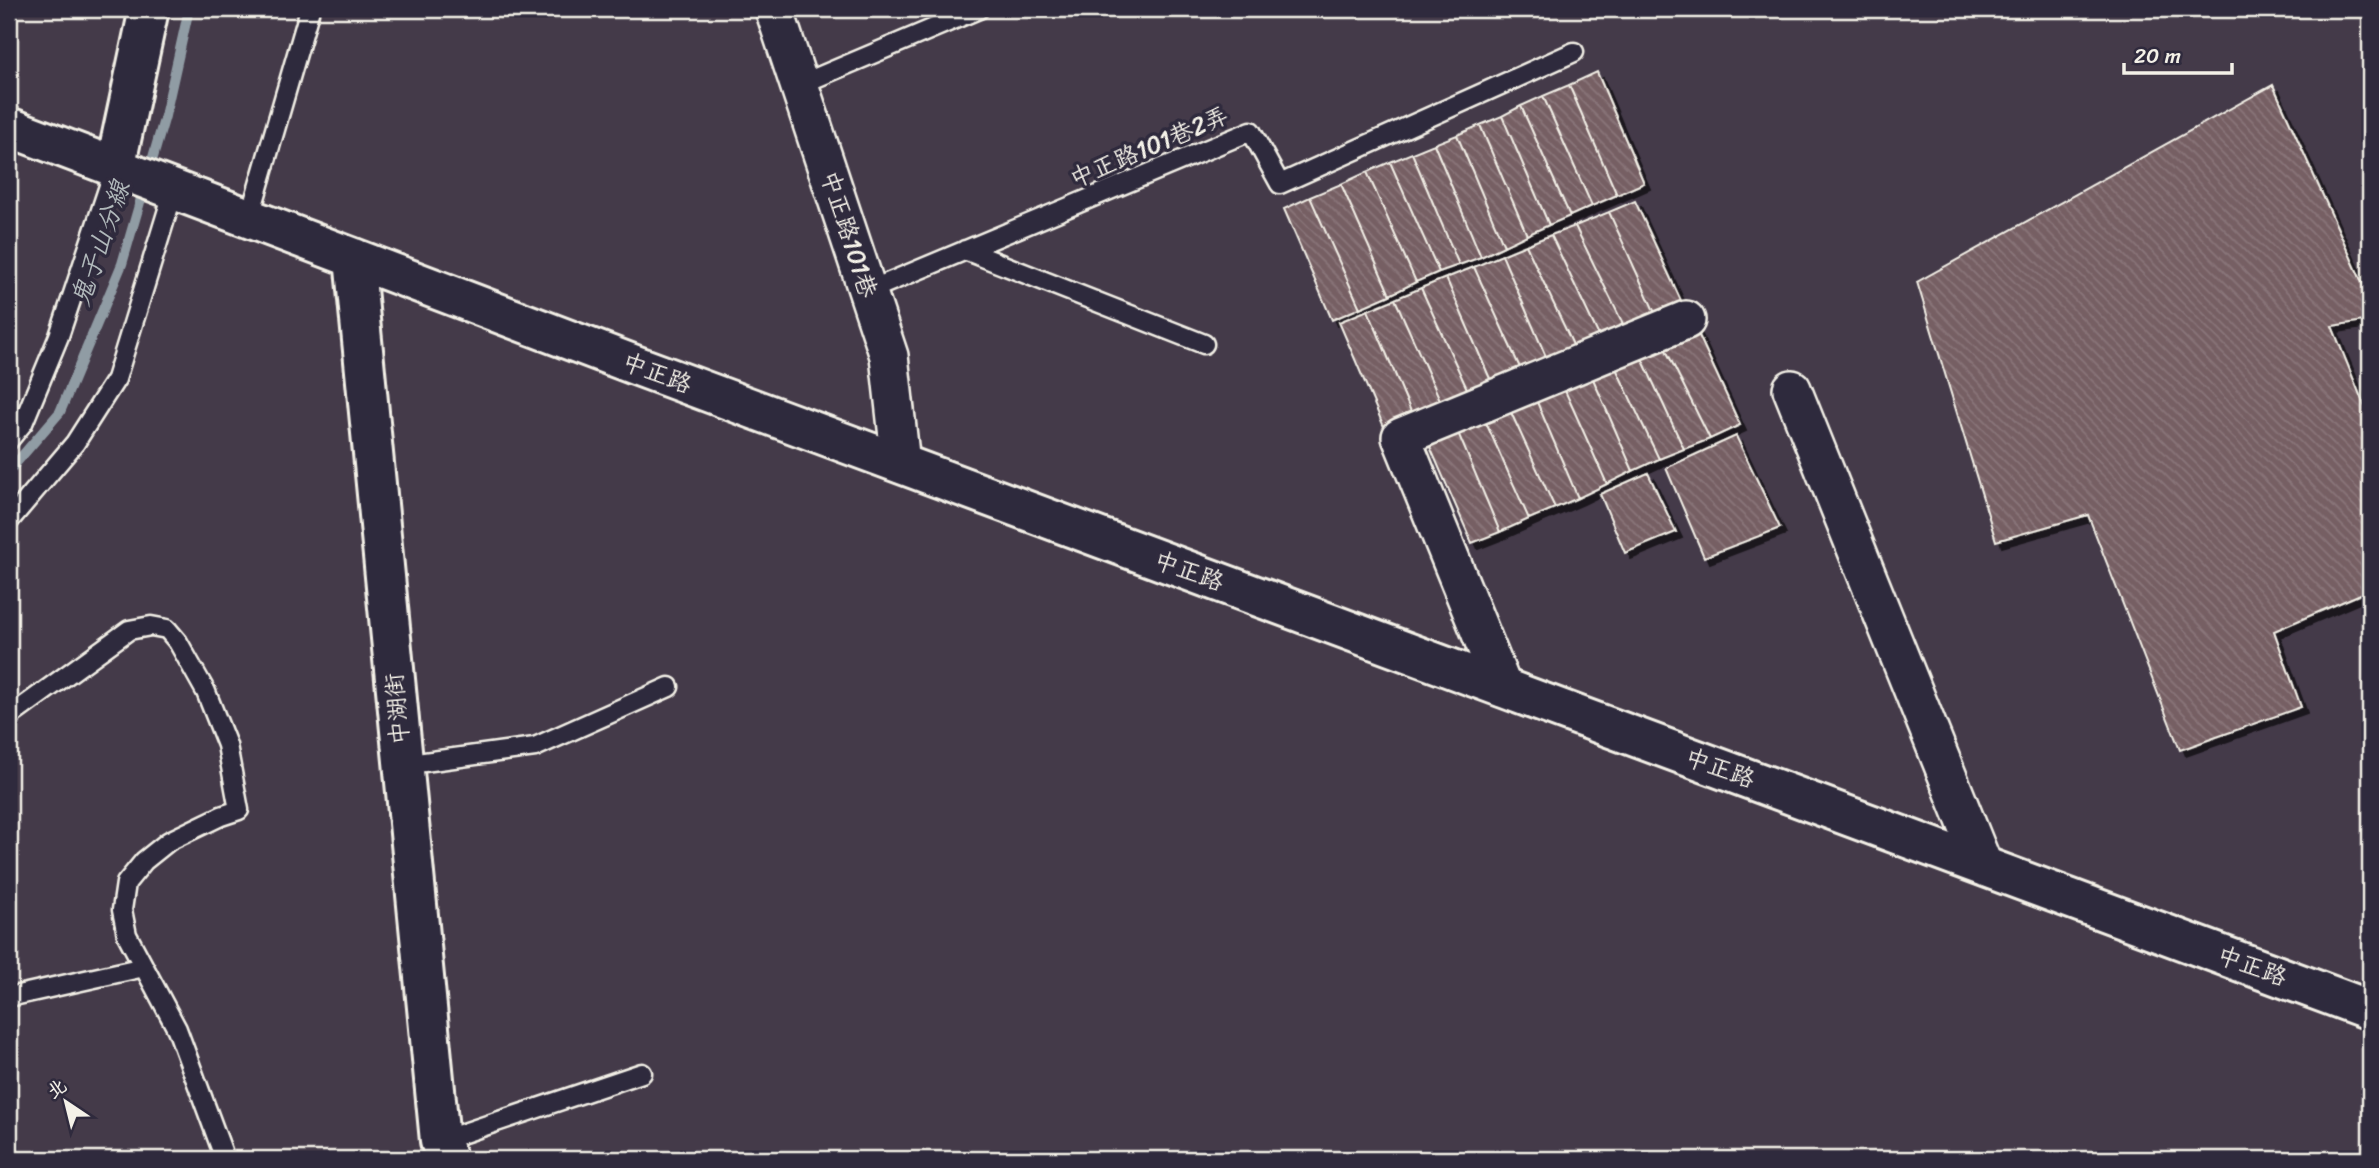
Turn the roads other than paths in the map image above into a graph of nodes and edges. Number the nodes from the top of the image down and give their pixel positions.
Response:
1 (149, 9) edge
2 (310, 9) edge
3 (774, 9) edge
4 (979, 9) edge
5 (1574, 52) dead end
6 (799, 85) junction
7 (9, 127) edge
8 (146, 179) junction
9 (249, 219) junction
10 (965, 250) junction
11 (354, 258) junction
12 (868, 291) junction
13 (1686, 320) dead end
14 (1204, 344) dead end
15 (1792, 389) dead end
16 (9, 440) edge
17 (901, 464) junction
18 (9, 521) edge
19 (669, 687) dead end
20 (1503, 688) junction
21 (9, 717) edge
22 (402, 765) junction
23 (1984, 867) junction
24 (144, 967) junction
25 (9, 997) edge
26 (2370, 1010) edge
27 (642, 1073) dead end
28 (443, 1150) edge
29 (225, 1159) edge

1 - 8 main road
2 - 9 lane
3 - 6 street, 中正路101巷
4 - 6 lane
5 - 10 lane, 中正路101巷2弄
6 - 12 street, 中正路101巷
7 - 8 main road, 中正路
8 - 9 main road, 中正路
8 - 16 lane
8 - 18 lane
9 - 11 main road, 中正路
10 - 12 lane, 中正路101巷2弄
10 - 14 lane
11 - 17 main road, 中正路
11 - 22 main road, 中湖街
12 - 17 street, 中正路101巷
13 - 20 street
15 - 23 street
17 - 20 main road, 中正路
19 - 22 lane
20 - 23 main road, 中正路
21 - 24 lane
22 - 28 main road, 中湖街
23 - 26 main road, 中正路
24 - 25 lane
24 - 29 lane
27 - 28 lane

